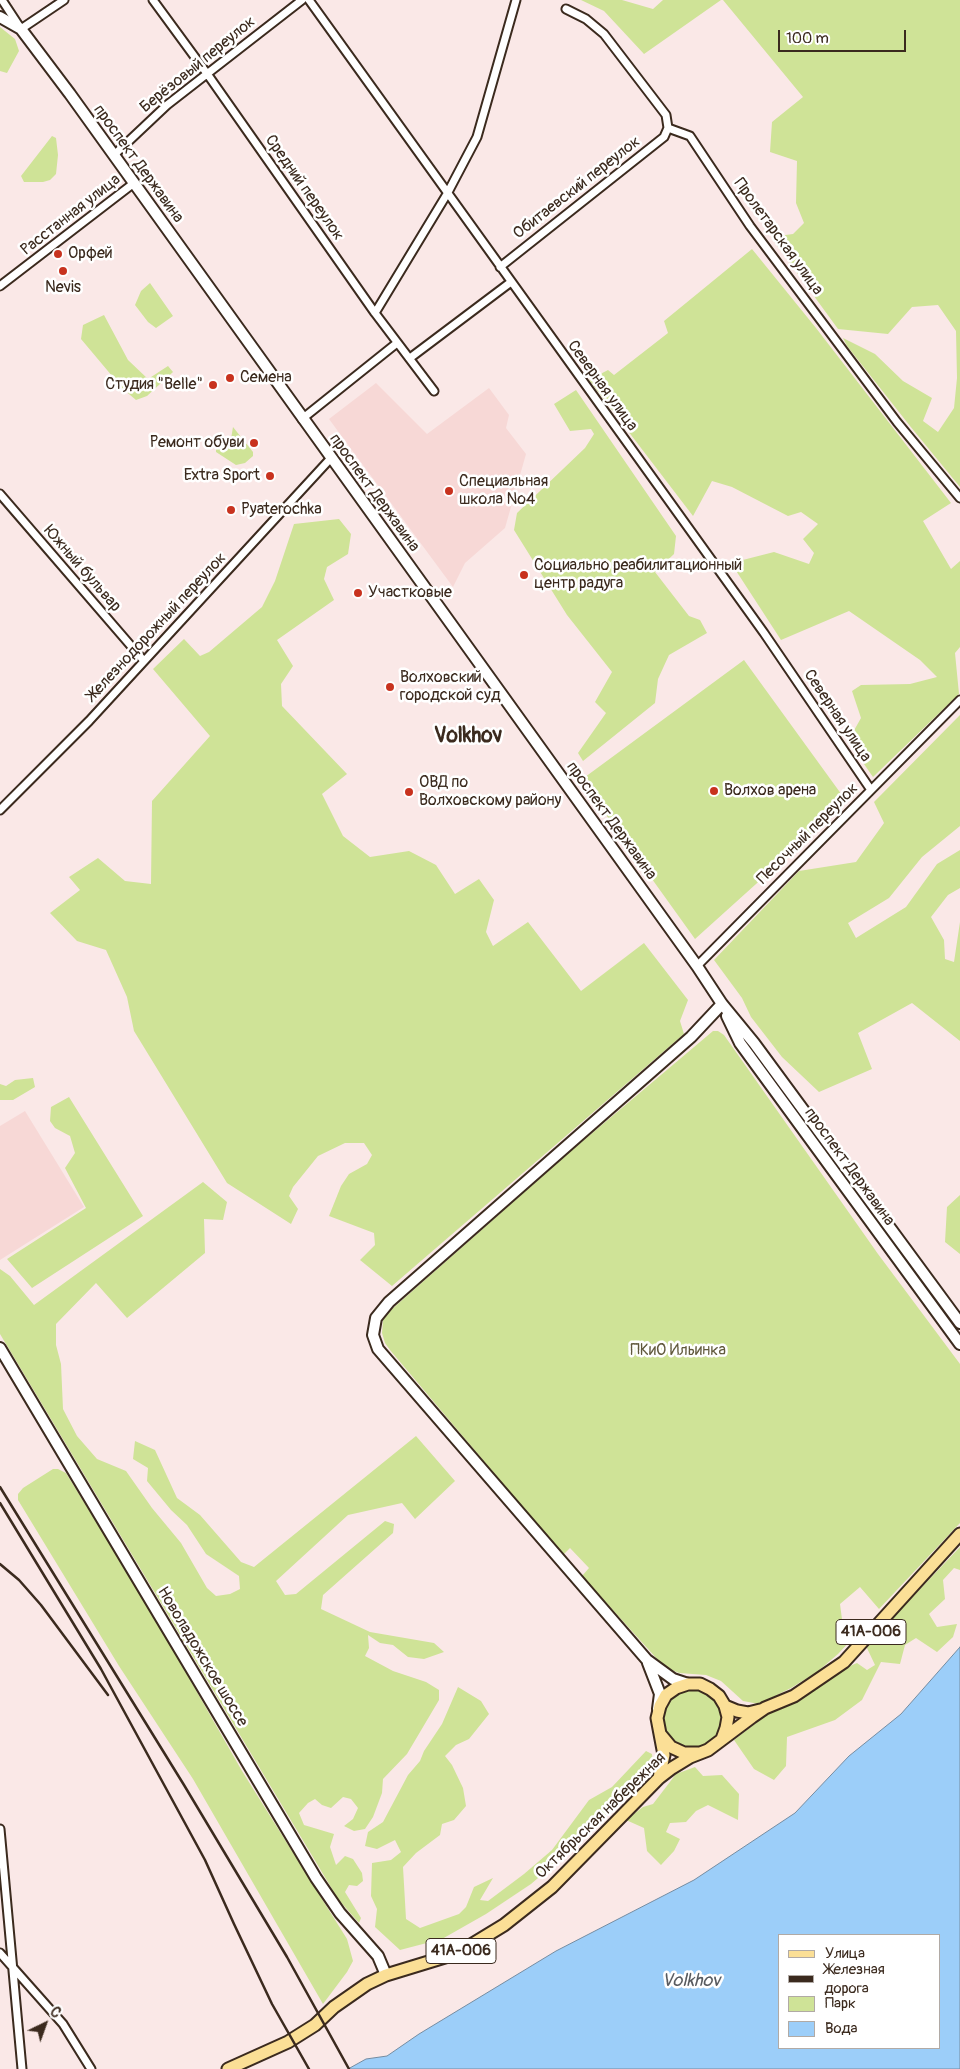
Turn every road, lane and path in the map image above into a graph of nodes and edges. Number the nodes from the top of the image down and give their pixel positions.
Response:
1 (2, 0) edge
2 (64, 0) edge
3 (153, 0) edge
4 (302, 0) edge
5 (309, 0) edge
6 (516, 0) edge
7 (566, 8) dead end
8 (0, 17) edge
9 (22, 29) junction
10 (208, 75) junction
11 (668, 128) junction
12 (114, 155) junction
13 (134, 183) junction
14 (447, 194) junction
15 (500, 267) junction
16 (511, 282) junction
17 (0, 286) edge
18 (374, 313) junction
19 (397, 343) junction
20 (410, 358) junction
21 (434, 391) dead end
22 (302, 419) junction
23 (331, 458) junction
24 (0, 494) edge
25 (960, 498) edge
26 (144, 661) junction
27 (960, 700) edge
28 (871, 790) junction
29 (0, 810) edge
30 (697, 966) junction
31 (722, 1004) junction
32 (960, 1323) edge
33 (960, 1344) edge
34 (0, 1348) edge
35 (960, 1534) edge
36 (647, 1660) junction
37 (688, 1684) junction
38 (725, 1706) junction
39 (765, 1708) junction
40 (657, 1718) junction
41 (661, 1735) junction
42 (722, 1739) junction
43 (699, 1753) junction
44 (659, 1778) junction
45 (0, 1829) edge
46 (0, 1953) edge
47 (12, 1966) junction
48 (386, 1975) junction
49 (22, 2069) edge
50 (91, 2069) edge
51 (228, 2069) edge

1 - 9 street, проспект Державина
2 - 9 street
3 - 10 street, Средний переулок
4 - 10 street, Берёзовый переулок
5 - 14 street, Северная улица
6 - 14 street
7 - 11 street
8 - 9 main road
9 - 12 main road, проспект Державина
10 - 12 street, Берёзовый переулок
10 - 18 street, Средний переулок
11 - 15 street, Обитаевский переулок
11 - 25 street, Пролетарская улица
12 - 13 main road, проспект Державина
13 - 17 street, Расстанная улица
13 - 22 main road, проспект Державина
14 - 15 street, Северная улица
14 - 18 street
15 - 16 street, Северная улица
16 - 20 street
16 - 28 street, Северная улица
18 - 19 street, Средний переулок
19 - 20 street, Средний переулок
19 - 22 street
20 - 21 street, Средний переулок
22 - 23 main road, проспект Державина
23 - 26 street, Железнодорожный переулок
23 - 30 main road, проспект Державина
24 - 26 street, Южный бульвар
26 - 29 street, Железнодорожный переулок
27 - 28 street, Песочный переулок
28 - 30 street, Песочный переулок
30 - 31 main road, проспект Державина
31 - 32 main road, проспект Державина
31 - 33 main road, проспект Державина
31 - 36 main road
34 - 48 main road, Новоладожское шоссе
35 - 39 main road, Октябрьская набережная / 41А-006
36 - 37 main road
36 - 40 main road
37 - 38 main road
37 - 40 main road
38 - 39 main road
38 - 42 main road
39 - 42 main road, Октябрьская набережная / 41А-006
40 - 41 main road
41 - 43 main road
41 - 44 main road
42 - 43 main road, Октябрьская набережная / 41А-006
43 - 44 main road, Октябрьская набережная / 41А-006
44 - 48 main road, Октябрьская набережная / 41А-006
45 - 47 street
46 - 47 street
47 - 49 street
47 - 50 street
48 - 51 main road, Октябрьская набережная / 41А-006

